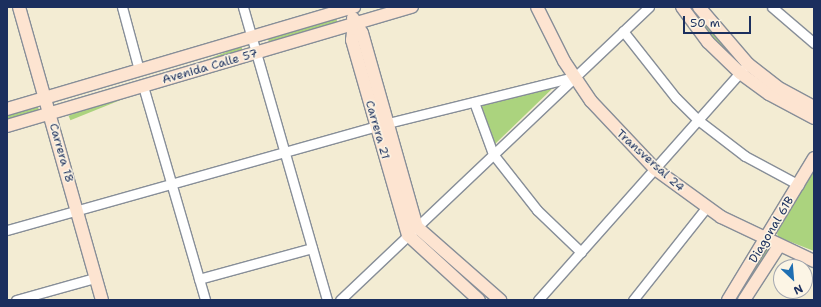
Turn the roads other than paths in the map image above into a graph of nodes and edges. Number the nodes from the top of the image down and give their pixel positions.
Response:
1 (19, 7) edge
2 (122, 7) edge
3 (243, 7) edge
4 (351, 7) edge
5 (412, 7) edge
6 (537, 7) edge
7 (649, 7) edge
8 (682, 7) edge
9 (699, 7) edge
10 (772, 7) edge
11 (354, 24) junction
12 (623, 31) junction
13 (252, 37) junction
14 (814, 43) edge
15 (257, 53) junction
16 (744, 68) junction
17 (139, 70) junction
18 (574, 77) junction
19 (143, 86) junction
20 (45, 97) junction
21 (474, 102) junction
22 (814, 108) edge
23 (7, 109) edge
24 (50, 114) junction
25 (814, 118) edge
26 (698, 120) junction
27 (382, 125) junction
28 (7, 126) edge
29 (285, 152) junction
30 (493, 154) junction
31 (814, 158) edge
32 (655, 169) junction
33 (171, 184) junction
34 (799, 185) junction
35 (706, 208) junction
36 (77, 210) junction
37 (7, 230) edge
38 (412, 231) junction
39 (766, 241) junction
40 (779, 246) junction
41 (312, 248) junction
42 (581, 252) junction
43 (814, 261) edge
44 (95, 278) junction
45 (199, 279) junction
46 (16, 300) edge
47 (102, 300) edge
48 (205, 300) edge
49 (327, 300) edge
50 (340, 300) edge
51 (479, 300) edge
52 (500, 300) edge
53 (538, 300) edge
54 (633, 300) edge
55 (728, 300) edge
56 (744, 300) edge

1 - 20 street, Carrera 18
2 - 17 street
3 - 13 street
4 - 11 street, Carrera 21
4 - 13 street, Avenida Calle 57
5 - 11 street, Avenida Calle 57
6 - 18 street, Transversal 24
7 - 12 street
8 - 16 street
9 - 16 street
10 - 14 street
11 - 15 street, Avenida Calle 57
11 - 27 street, Carrera 21
12 - 18 street
12 - 26 street
13 - 15 street
13 - 17 street, Avenida Calle 57
15 - 19 street, Avenida Calle 57
15 - 29 street
16 - 22 street
16 - 25 street
16 - 26 street
17 - 20 street, Avenida Calle 57
18 - 21 street
18 - 30 street
18 - 32 street, Transversal 24
19 - 24 street, Avenida Calle 57
19 - 33 street
20 - 23 street, Avenida Calle 57
20 - 24 street, Carrera 18
21 - 27 street
21 - 30 street
24 - 28 street, Avenida Calle 57
24 - 36 street, Carrera 18
26 - 32 street
26 - 34 street
27 - 29 street
27 - 38 street, Carrera 21
29 - 33 street
29 - 41 street
30 - 38 street
30 - 42 street
31 - 34 street, Diagonal 61B
32 - 35 street, Transversal 24
32 - 42 street
33 - 36 street
33 - 45 street
34 - 39 street, Diagonal 61B
35 - 39 street, Transversal 24
35 - 54 street
36 - 37 street
36 - 44 street, Carrera 18
38 - 50 street
38 - 51 street
38 - 52 street
39 - 40 street, Transversal 24
39 - 55 street, Diagonal 61B
40 - 43 street, Transversal 24
40 - 56 street, Diagonal 61B
41 - 45 street
41 - 49 street
42 - 53 street
44 - 46 street
44 - 47 street, Carrera 18
45 - 48 street

